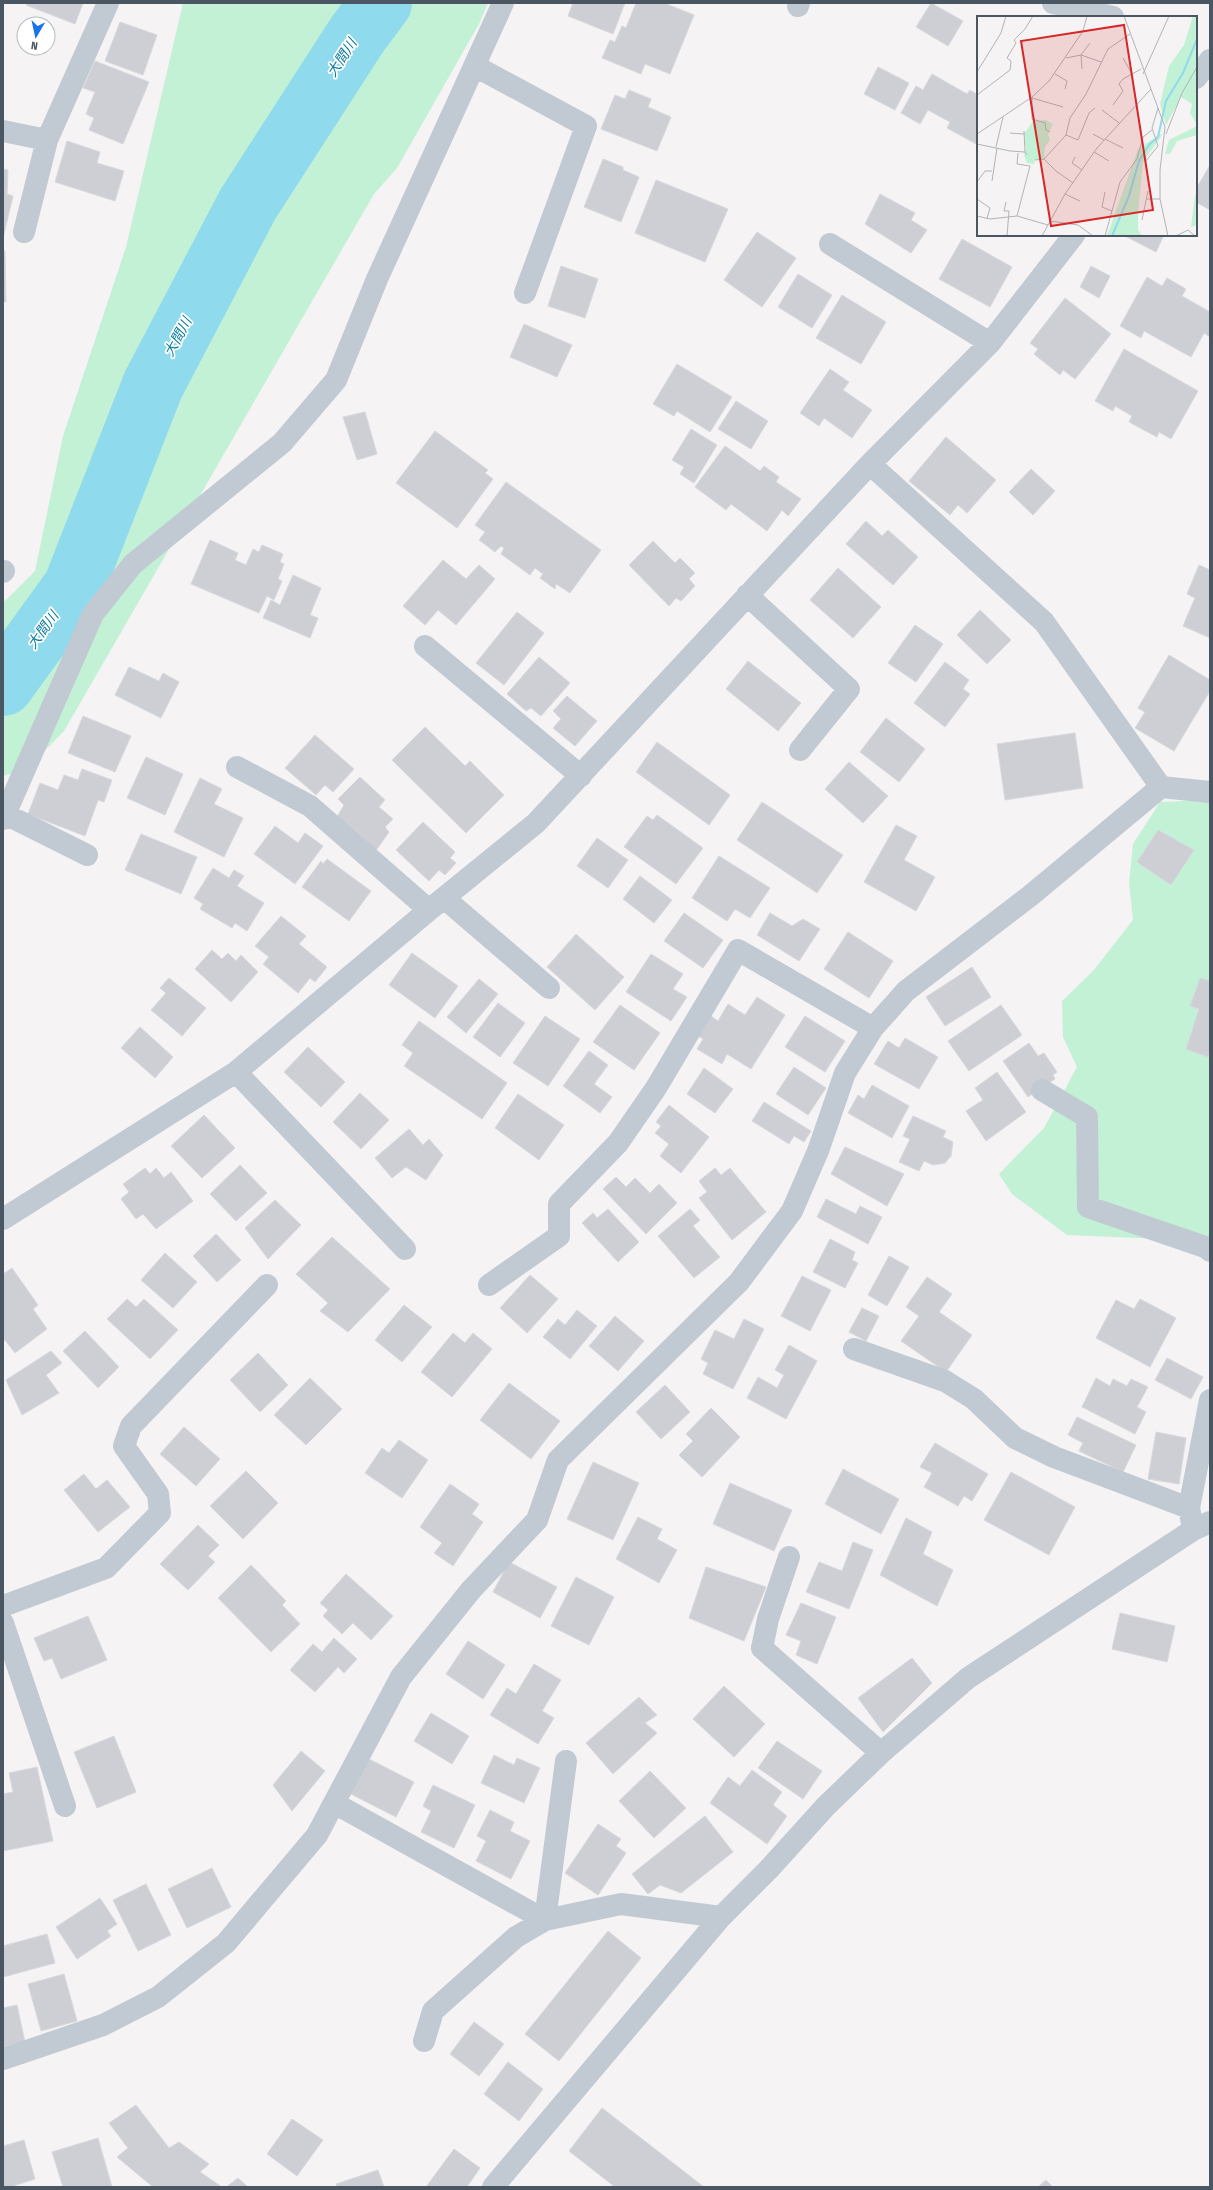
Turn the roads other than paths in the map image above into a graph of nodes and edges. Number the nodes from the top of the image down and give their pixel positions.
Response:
1 (108, 3) edge
2 (503, 3) edge
3 (1054, 3) edge
4 (1109, 16) edge
5 (475, 66) junction
6 (3, 131) edge
7 (47, 140) junction
8 (24, 232) dead end
9 (1073, 236) edge
10 (830, 244) dead end
11 (525, 293) dead end
12 (990, 343) junction
13 (870, 464) junction
14 (748, 595) junction
15 (425, 646) dead end
16 (800, 750) dead end
17 (237, 767) dead end
18 (581, 776) junction
19 (1161, 787) junction
20 (1210, 792) edge
21 (4, 816) edge
22 (87, 855) dead end
23 (436, 904) junction
24 (549, 988) dead end
25 (872, 1028) junction
26 (236, 1072) junction
27 (1042, 1090) dead end
28 (3, 1219) edge
29 (405, 1249) dead end
30 (1210, 1251) edge
31 (267, 1285) dead end
32 (488, 1286) dead end
33 (854, 1348) dead end
34 (1210, 1400) edge
35 (1189, 1508) junction
36 (1202, 1526) edge
37 (789, 1557) dead end
38 (3, 1606) edge
39 (3, 1623) edge
40 (881, 1753) junction
41 (566, 1761) dead end
42 (334, 1803) junction
43 (65, 1806) dead end
44 (721, 1916) junction
45 (545, 1920) junction
46 (424, 2041) dead end
47 (3, 2059) edge
48 (493, 2187) edge

1 - 7 street
2 - 5 street
3 - 4 street
5 - 11 street
5 - 21 street
6 - 7 street
7 - 8 street
9 - 12 street
10 - 12 street
12 - 13 street
13 - 14 street
13 - 19 street
14 - 16 street
14 - 18 street
15 - 18 street
17 - 23 street
18 - 23 street
19 - 20 street
19 - 25 street
21 - 22 street
23 - 24 street
23 - 26 street
25 - 32 street
25 - 42 street
26 - 28 street
26 - 29 street
27 - 30 street
31 - 38 street
33 - 35 street
34 - 35 street
35 - 36 street
36 - 40 street
37 - 40 street
39 - 43 street
40 - 44 street
41 - 45 street
42 - 45 street
42 - 47 street
44 - 45 street
44 - 48 street
45 - 46 street

